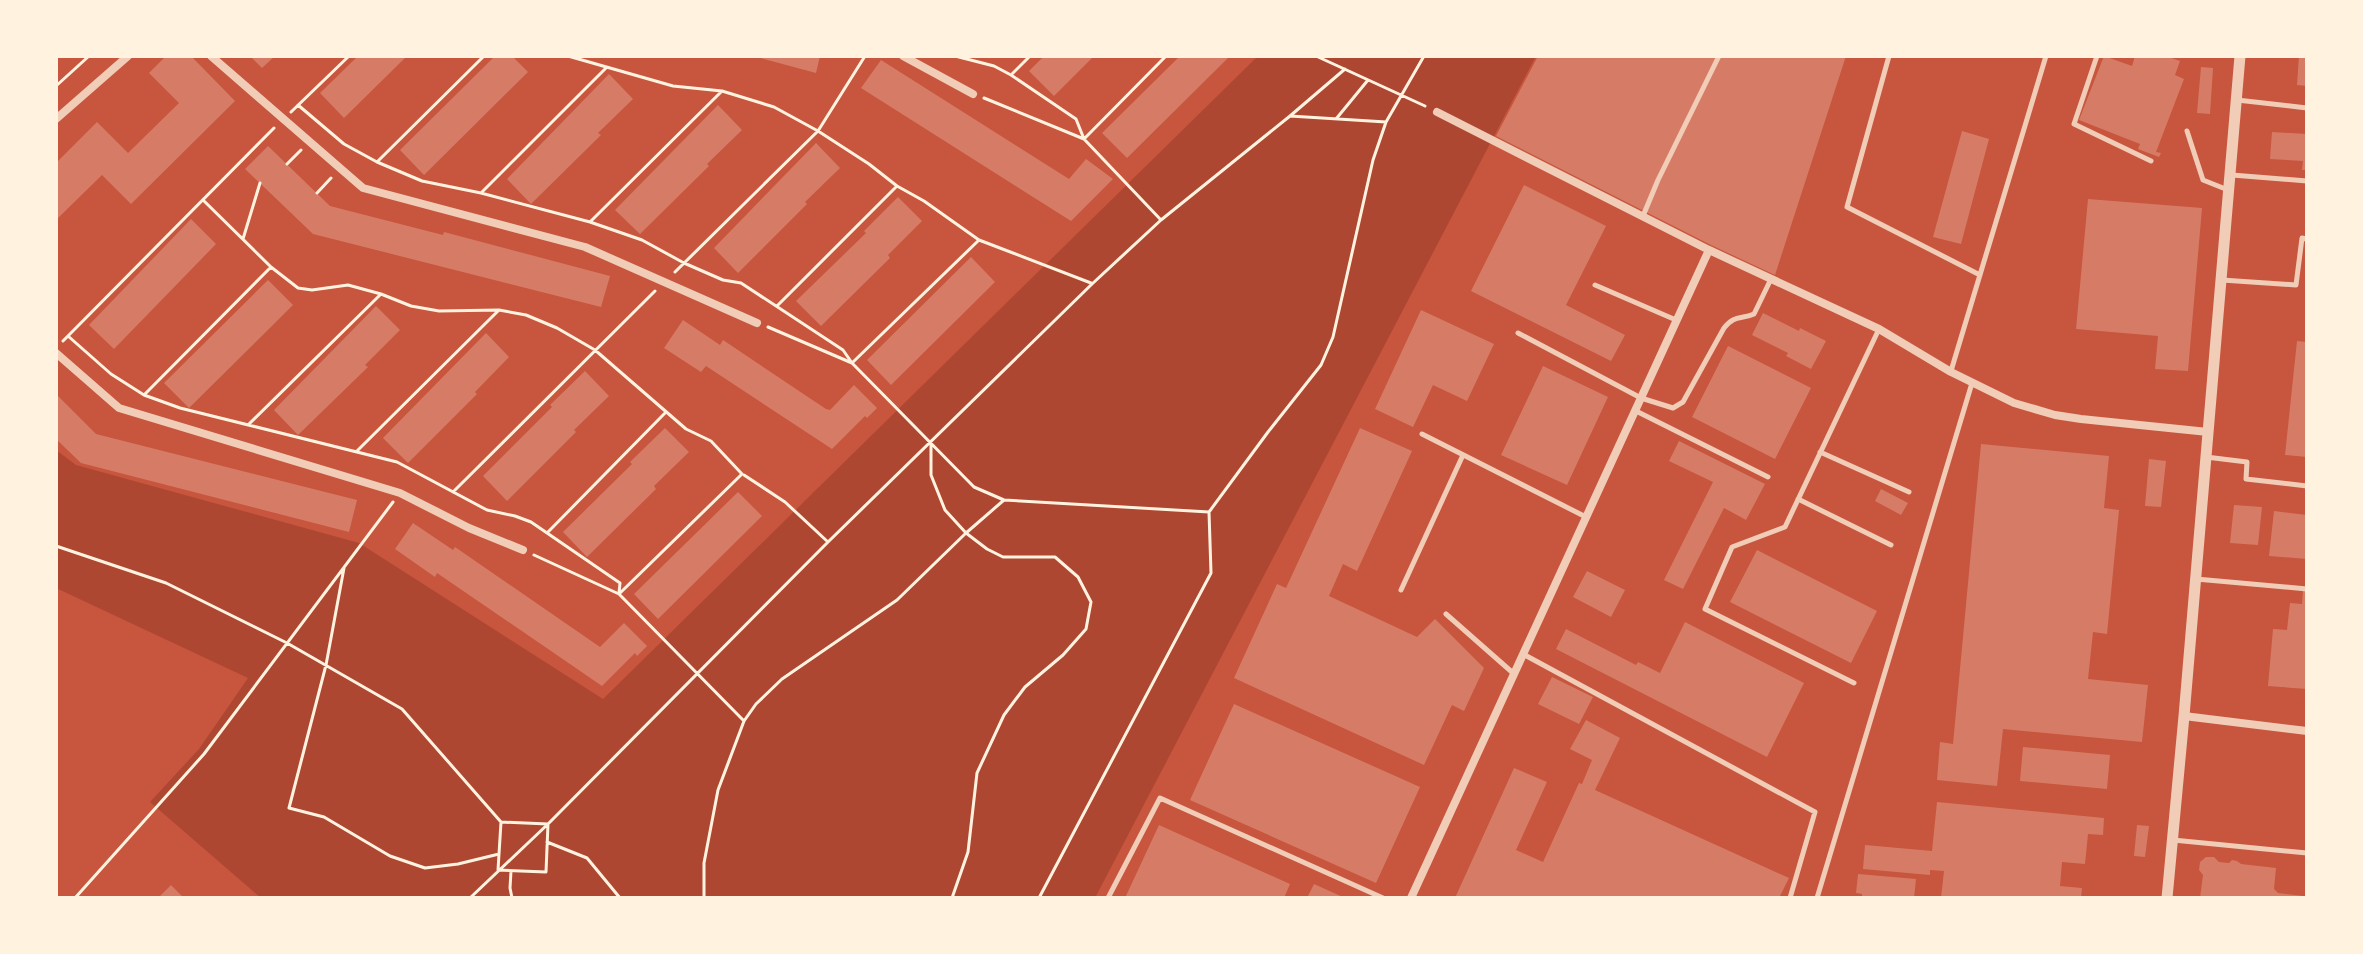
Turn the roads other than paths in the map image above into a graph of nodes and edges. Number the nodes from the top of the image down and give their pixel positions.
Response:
1 (128, 56) edge
2 (211, 56) edge
3 (903, 56) edge
4 (1719, 56) edge
5 (1889, 56) edge
6 (2046, 56) edge
7 (2097, 56) edge
8 (2240, 56) edge
9 (973, 94) road end
10 (2237, 100) junction
11 (2307, 108) edge
12 (1437, 112) road end
13 (56, 119) edge
14 (2187, 131) dead end
15 (2151, 161) dead end
16 (2231, 174) junction
17 (2307, 181) edge
18 (2229, 191) junction
19 (1643, 217) junction
20 (2307, 239) edge
21 (1709, 250) junction
22 (1980, 275) junction
23 (1771, 279) junction
24 (2221, 280) junction
25 (1595, 285) dead end
26 (1676, 320) junction
27 (757, 323) road end
28 (1879, 329) junction
29 (1518, 333) dead end
30 (56, 351) edge
31 (1951, 372) junction
32 (1972, 383) junction
33 (1641, 398) junction
34 (1635, 410) junction
35 (2208, 432) junction
36 (1422, 434) dead end
37 (1820, 452) junction
38 (1463, 455) junction
39 (2205, 457) junction
40 (1768, 477) dead end
41 (2307, 486) edge
42 (1909, 492) dead end
43 (1798, 499) junction
44 (1586, 517) junction
45 (1891, 545) dead end
46 (523, 550) road end
47 (2195, 579) junction
48 (2307, 589) edge
49 (1401, 590) dead end
50 (1446, 614) dead end
51 (1523, 654) junction
52 (1514, 674) junction
53 (1854, 683) dead end
54 (2184, 716) junction
55 (2307, 731) edge
56 (2172, 840) junction
57 (2307, 853) edge
58 (1108, 898) edge
59 (1383, 898) edge
60 (1411, 898) edge
61 (1790, 898) edge
62 (1817, 898) edge
63 (2167, 898) edge

1 - 13 street
2 - 27 street
3 - 9 street
4 - 19 lane
5 - 22 lane
6 - 22 lane
7 - 15 lane
8 - 10 street
10 - 11 lane
10 - 16 street
12 - 19 street
14 - 18 lane
16 - 17 lane
16 - 18 street
18 - 24 street
19 - 21 street
20 - 24 lane
21 - 23 street
21 - 26 street
22 - 31 lane
23 - 28 street
23 - 33 lane
24 - 35 street
25 - 26 lane
26 - 33 street
28 - 31 street
28 - 37 lane
29 - 33 lane
30 - 46 street
31 - 32 street
32 - 35 street
32 - 62 lane
33 - 34 street
34 - 40 lane
34 - 44 street
35 - 39 street
36 - 38 lane
37 - 42 lane
37 - 43 lane
38 - 44 lane
38 - 49 lane
39 - 41 lane
39 - 47 street
43 - 45 lane
43 - 53 lane
44 - 51 street
47 - 48 lane
47 - 54 street
50 - 52 lane
51 - 52 street
51 - 61 lane
52 - 60 street
54 - 55 street
54 - 56 street
56 - 57 lane
56 - 63 street
58 - 59 lane

